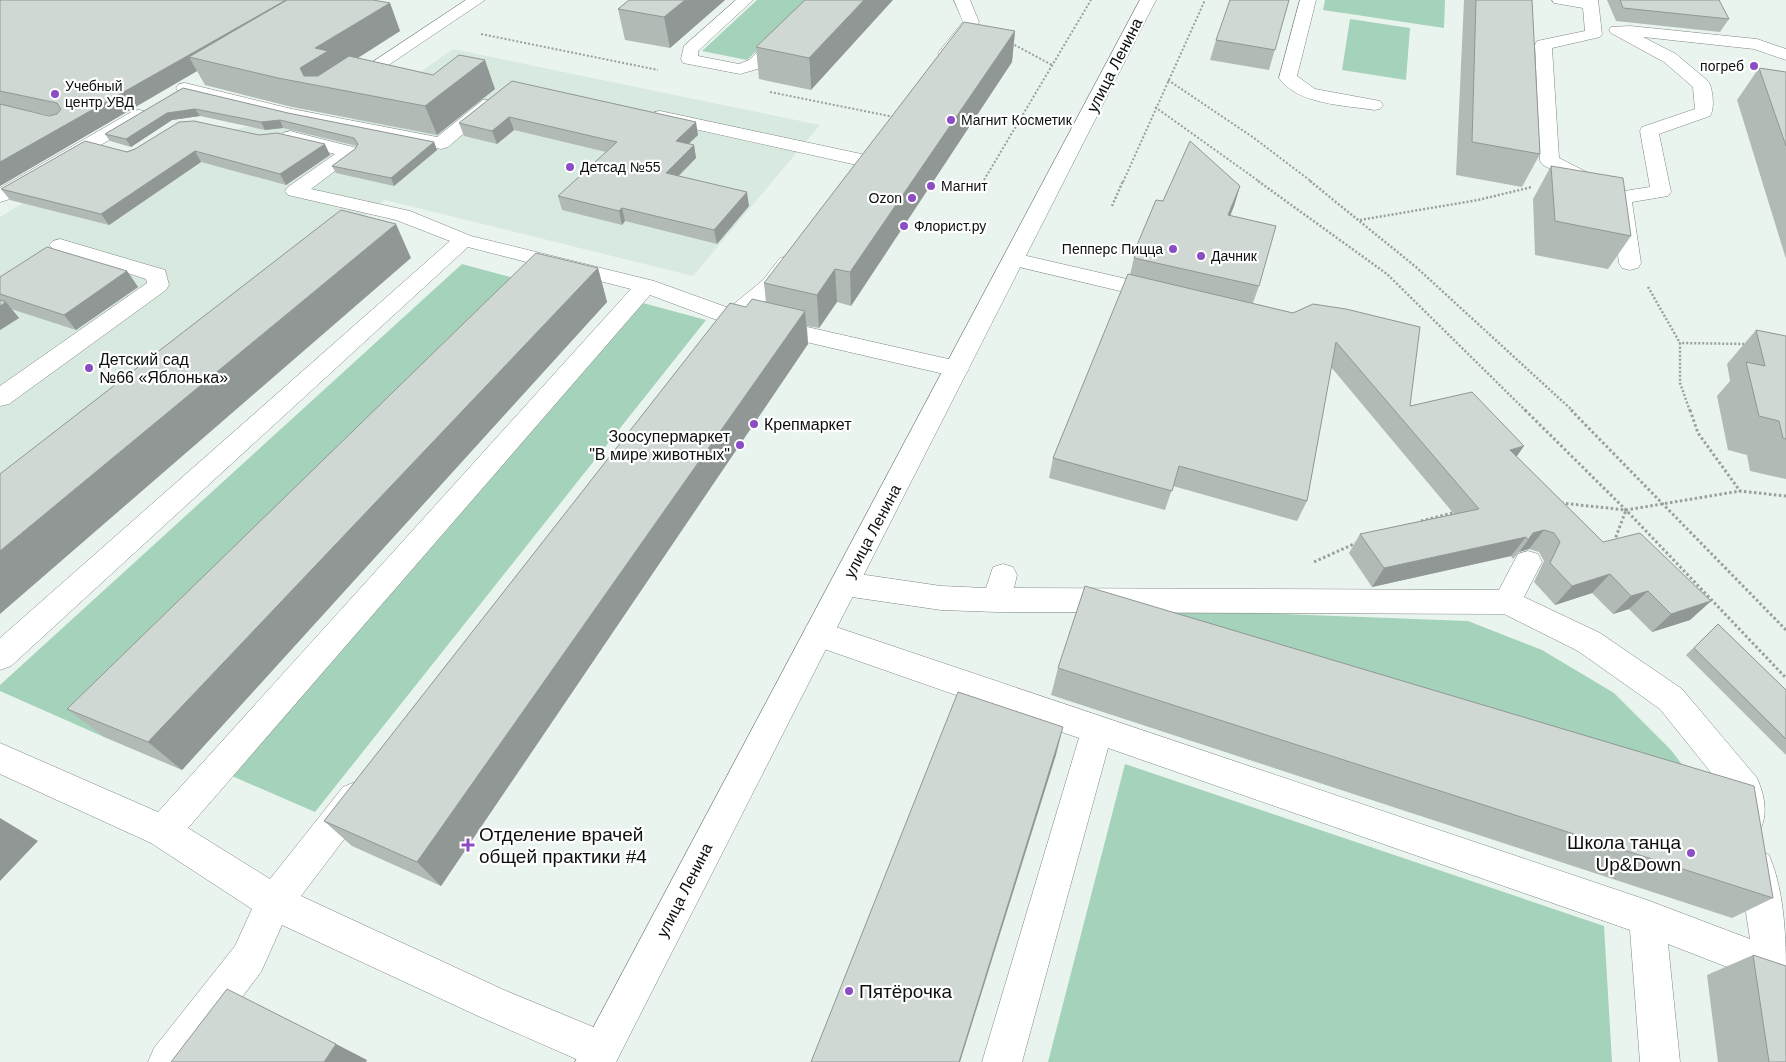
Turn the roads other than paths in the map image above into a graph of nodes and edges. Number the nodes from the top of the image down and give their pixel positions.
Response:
1 (476, 0) edge
2 (745, 0) edge
3 (821, 0) edge
4 (1148, 0) edge
5 (1308, 0) edge
6 (1560, 0) edge
7 (1590, 2) edge
8 (966, 11) edge
9 (1593, 27) junction
10 (1617, 30) junction
11 (1786, 55) edge
12 (210, 73) edge
13 (928, 76) edge
14 (185, 88) junction
15 (332, 94) edge
16 (500, 96) edge
17 (169, 97) edge
18 (153, 106) edge
19 (1374, 106) dead end
20 (641, 112) edge
21 (274, 137) edge
22 (90, 144) junction
23 (116, 150) edge
24 (848, 184) edge
25 (0, 196) edge
26 (1621, 197) junction
27 (464, 240) junction
28 (60, 245) dead end
29 (801, 246) edge
30 (1014, 259) junction
31 (1630, 263) edge
32 (646, 286) junction
33 (1174, 297) edge
34 (734, 318) junction
35 (709, 341) edge
36 (957, 369) junction
37 (0, 398) edge
38 (1528, 562) edge
39 (845, 584) junction
40 (1507, 602) junction
41 (818, 634) junction
42 (0, 657) edge
43 (1097, 730) junction
44 (0, 758) edge
45 (372, 776) edge
46 (163, 831) junction
47 (274, 902) junction
48 (1647, 918) junction
49 (598, 1056) edge
50 (168, 1062) edge
51 (1002, 1062) edge
52 (1660, 1062) edge

1 - 15 main road
2 - 3 main road
4 - 30 main road, улица Ленина
5 - 19 main road
6 - 7 main road
7 - 9 main road
8 - 13 main road
9 - 10 main road
9 - 26 main road
10 - 11 main road
10 - 26 main road
12 - 14 main road
14 - 16 main road
14 - 17 main road
18 - 22 main road
20 - 24 main road
21 - 27 main road
22 - 23 main road
22 - 25 main road
26 - 31 main road
27 - 32 main road
27 - 42 main road
28 - 37 main road
29 - 34 main road
30 - 33 main road
30 - 36 main road, улица Ленина
32 - 34 main road
32 - 46 main road
34 - 35 main road
34 - 36 main road
36 - 39 main road, улица Ленина
38 - 40 main road
39 - 40 main road
39 - 41 main road, улица Ленина
40 - 48 main road
41 - 43 main road
41 - 49 main road, улица Ленина
43 - 48 main road
43 - 51 main road
44 - 46 main road
45 - 47 main road
46 - 47 main road
47 - 49 main road
47 - 50 main road
48 - 52 main road

